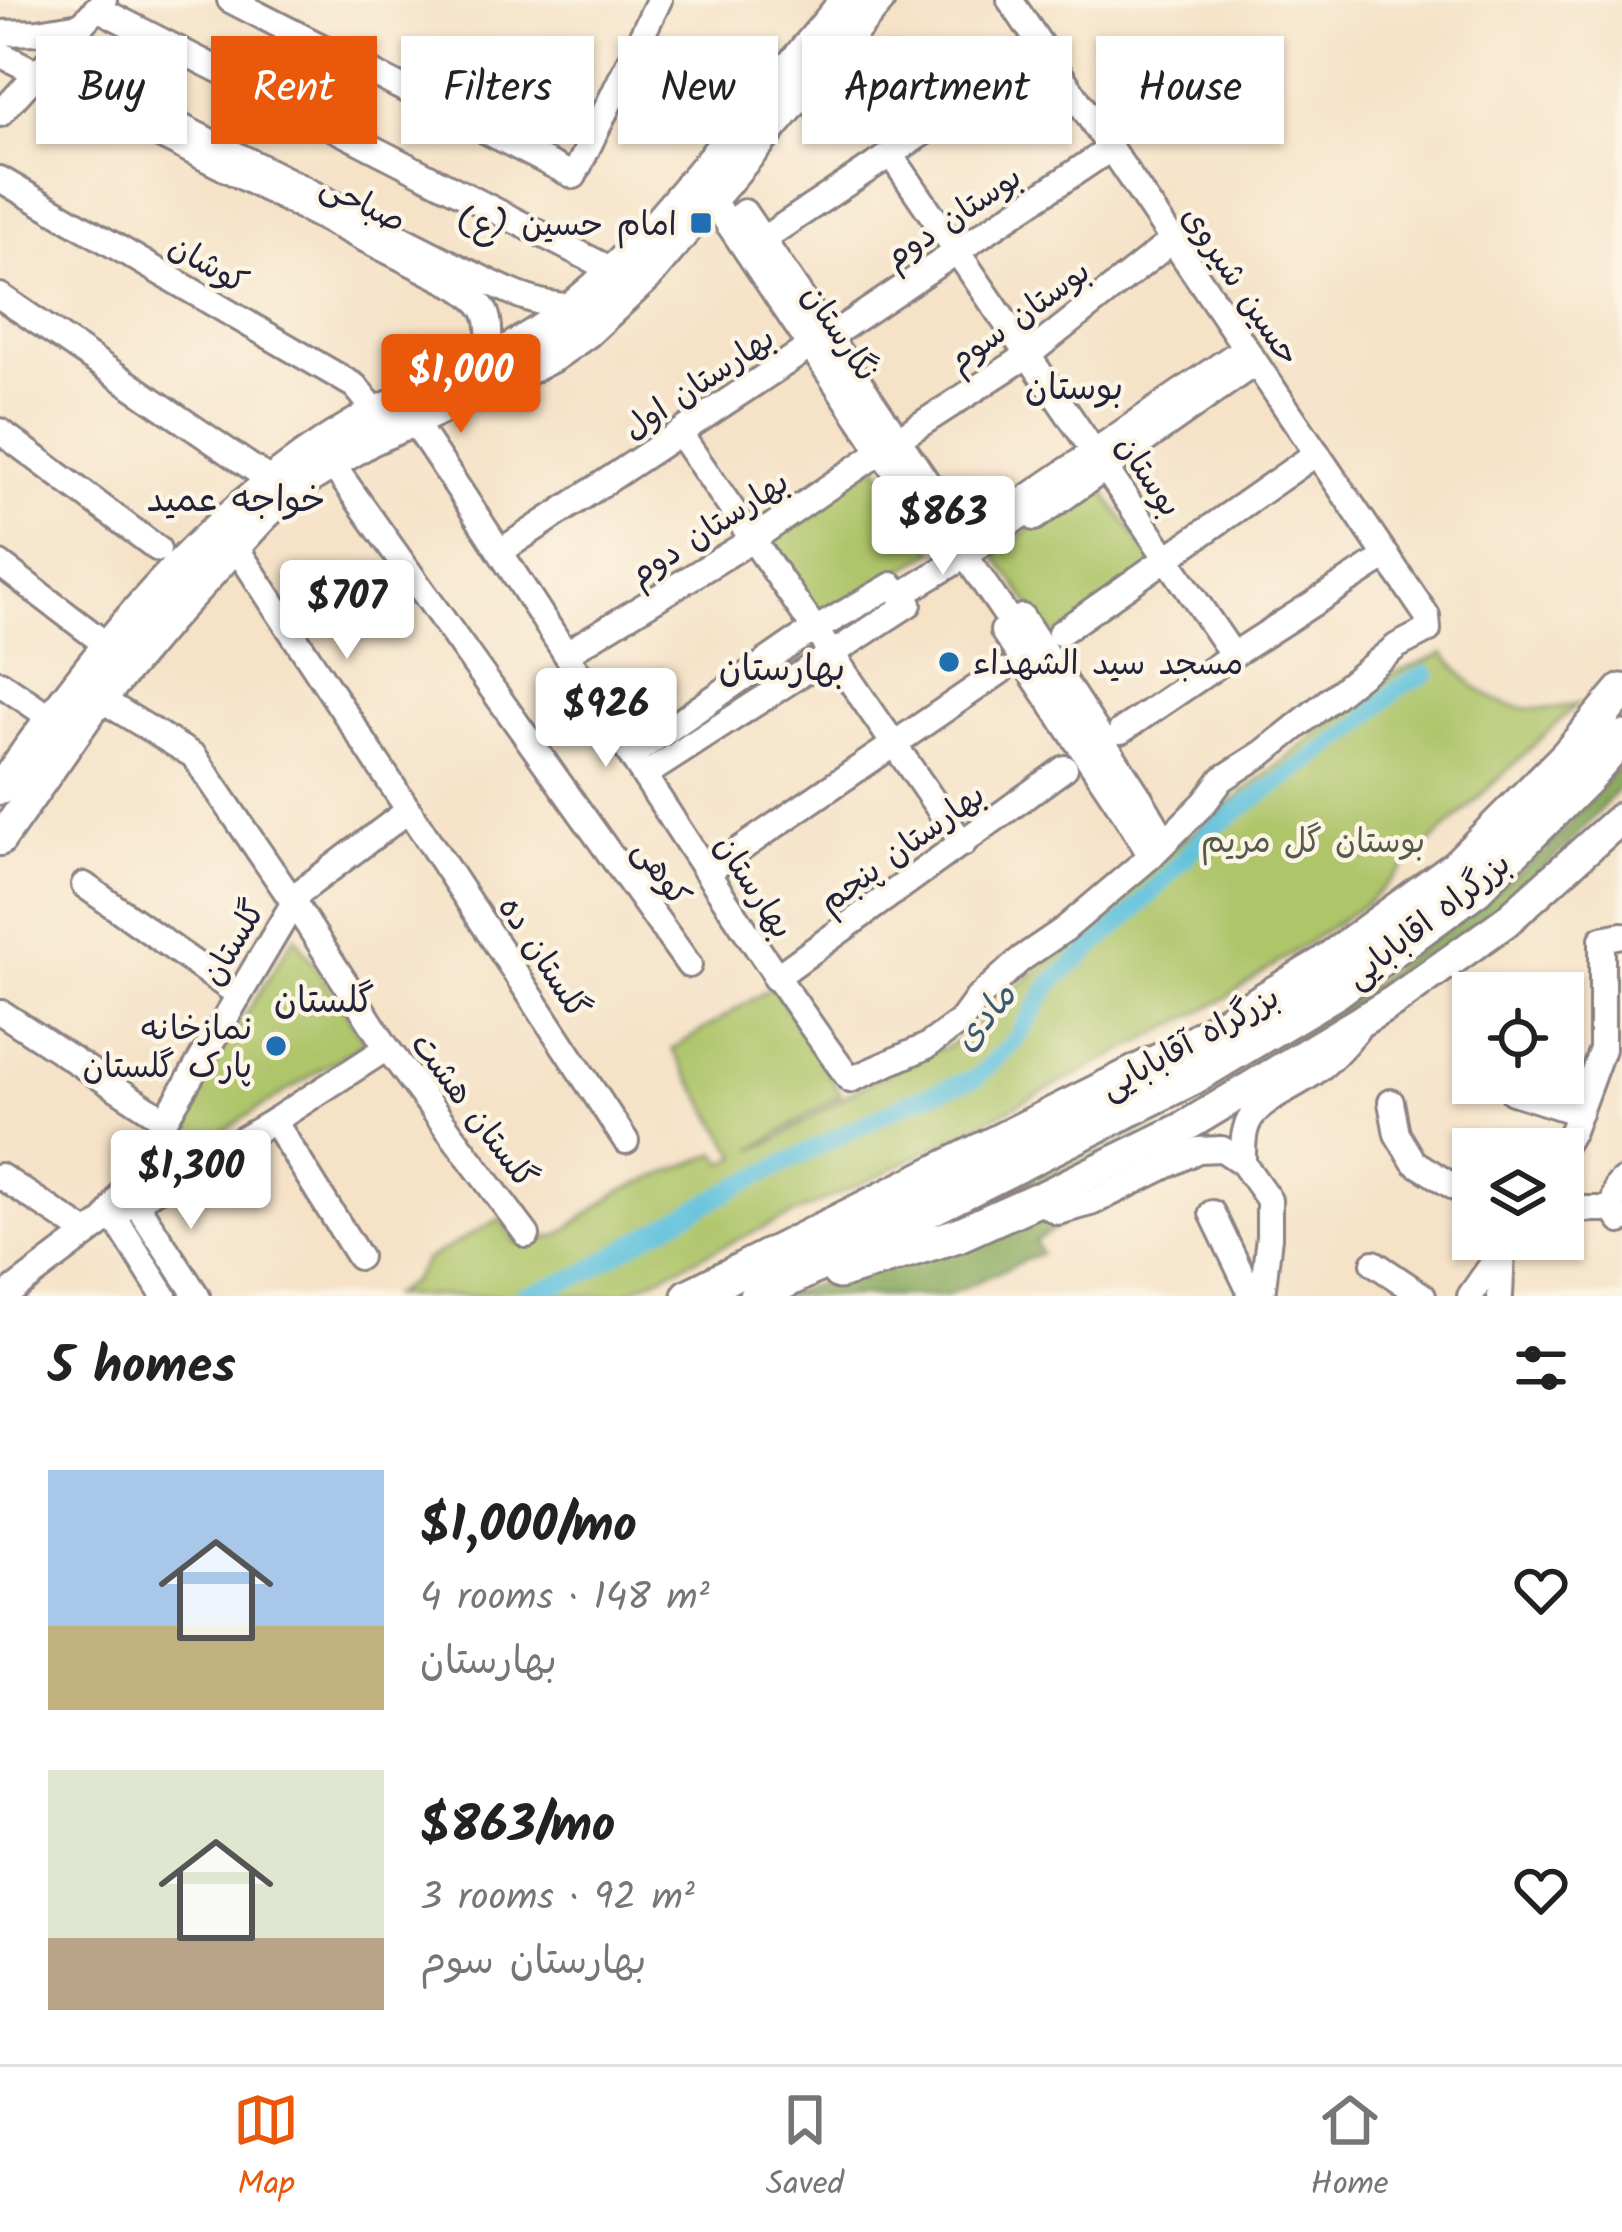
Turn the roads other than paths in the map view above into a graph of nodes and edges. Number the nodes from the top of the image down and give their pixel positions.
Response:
1 (230, 0) edge
2 (658, 0) edge
3 (879, 0) edge
4 (1010, 0) edge
5 (832, 5) edge
6 (94, 11) edge
7 (0, 34) edge
8 (71, 36) edge
9 (1034, 36) edge
10 (0, 54) edge
11 (36, 61) edge
12 (36, 64) edge
13 (36, 74) edge
14 (1072, 92) edge
15 (0, 114) edge
16 (187, 139) edge
17 (907, 144) edge
18 (1110, 148) junction
19 (891, 155) junction
20 (0, 179) edge
21 (720, 211) junction
22 (763, 239) junction
23 (1173, 240) junction
24 (958, 252) junction
25 (411, 253) junction
26 (600, 264) junction
27 (0, 296) edge
28 (573, 306) junction
29 (820, 342) junction
30 (1028, 355) junction
31 (1250, 356) junction
32 (450, 380) junction
33 (377, 412) junction
34 (414, 422) junction
35 (0, 430) edge
36 (680, 434) junction
37 (890, 445) junction
38 (1317, 453) junction
39 (1099, 459) junction
40 (332, 464) junction
41 (270, 480) junction
42 (236, 533) junction
43 (752, 540) junction
44 (158, 549) dead end
45 (501, 550) junction
46 (965, 556) junction
47 (1387, 556) junction
48 (1167, 558) junction
49 (0, 564) edge
50 (901, 595) junction
51 (814, 630) junction
52 (1060, 634) dead end
53 (107, 646) junction
54 (567, 653) junction
55 (832, 655) junction
56 (1233, 655) junction
57 (1000, 671) dead end
58 (0, 683) edge
59 (1622, 691) edge
60 (112, 706) dead end
61 (50, 717) junction
62 (1121, 731) dead end
63 (1622, 738) edge
64 (894, 747) junction
65 (638, 765) junction
66 (1064, 768) dead end
67 (0, 788) edge
68 (409, 810) junction
69 (1622, 817) edge
70 (0, 840) edge
71 (963, 844) junction
72 (1158, 848) junction
73 (707, 872) junction
74 (84, 885) dead end
75 (294, 902) junction
76 (1612, 937) edge
77 (689, 965) dead end
78 (775, 978) junction
79 (239, 995) junction
80 (2, 1013) edge
81 (1366, 1018) junction
82 (387, 1048) junction
83 (1622, 1060) edge
84 (1595, 1067) junction
85 (1391, 1102) dead end
86 (1551, 1104) edge
87 (1579, 1113) junction
88 (165, 1120) junction
89 (274, 1121) junction
90 (1572, 1128) edge
91 (626, 1141) dead end
92 (1244, 1162) junction
93 (0, 1176) edge
94 (1622, 1181) edge
95 (1452, 1186) edge
96 (1036, 1200) junction
97 (1584, 1212) edge
98 (1212, 1213) dead end
99 (1617, 1216) edge
100 (110, 1217) junction
101 (527, 1235) dead end
102 (358, 1257) dead end
103 (1494, 1260) edge
104 (1503, 1260) edge
105 (1374, 1263) dead end
106 (32, 1288) edge
107 (691, 1294) edge
108 (5, 1296) edge
109 (164, 1296) edge
110 (197, 1296) edge
111 (756, 1296) edge
112 (1252, 1296) edge
113 (1262, 1296) edge
114 (1423, 1296) edge
115 (1469, 1296) edge
116 (1500, 1296) edge

1 - 2 street
3 - 21 main road
4 - 9 street, حسین شیروی
5 - 26 main road
6 - 7 street
6 - 8 street
6 - 26 street
7 - 11 street, صباحی
10 - 12 street, صباحی
13 - 15 street
14 - 18 street, حسین شیروی
16 - 25 street, صباحی
17 - 19 street
18 - 23 street, حسین شیروی
18 - 24 street, بوستان دوم
19 - 22 street
19 - 24 street, بوستان
20 - 33 street, کوشان
21 - 22 street
21 - 29 street, نگارستان
21 - 34 main road
22 - 29 street
23 - 30 street, بوستان سوم
23 - 31 street, حسین شیروی
24 - 29 street, بوستان دوم
24 - 30 street, بوستان
25 - 28 street, صباحی
25 - 32 street, صباحی
26 - 28 main road
27 - 41 street
28 - 32 main road
29 - 36 street, بهارستان اول
29 - 37 street, نگارستان
30 - 37 street, بوستان سوم
30 - 39 street, بوستان
31 - 38 street, حسین شیروی
31 - 39 street
32 - 33 main road
33 - 41 main road
34 - 40 main road
34 - 45 street, بهارستان
35 - 44 street
36 - 43 street
36 - 45 street, بهارستان اول
37 - 43 street, بهارستان دوم
37 - 46 street, نگارستان
38 - 47 street, حسین شیروی
38 - 48 street
39 - 46 street
39 - 48 street, بوستان
40 - 42 main road
40 - 77 street, کوهی
41 - 42 main road
42 - 53 main road
42 - 68 street, گلستان ده
42 - 70 main road
43 - 51 street
43 - 54 street, بهارستان دوم
45 - 54 street, بهارستان
46 - 50 street
46 - 72 street, نگارستان
47 - 56 street
47 - 72 street, حسین شیروی
48 - 52 street
48 - 56 street, بوستان
49 - 53 street
50 - 51 street
50 - 55 street
51 - 55 street
51 - 65 street
53 - 61 main road
54 - 65 street, بهارستان
55 - 64 street
55 - 65 street
56 - 62 street
57 - 64 street
58 - 61 street
59 - 107 highway, بزرگراه آقابابایی
60 - 75 street, گلستان هشت
61 - 67 main road
63 - 111 highway, بزرگراه اقابابایی
64 - 71 street
64 - 73 street
65 - 73 street, بهارستان
66 - 71 street, بهارستان پنجم
68 - 75 street, گلستان
68 - 91 street, گلستان ده
69 - 81 main road
71 - 78 street, بهارستان پنجم
72 - 78 street, بهارستان
73 - 78 street, بهارستان
74 - 79 street
75 - 79 street, گلستان
75 - 82 street, گلستان هشت
76 - 84 street
79 - 88 street, گلستان
80 - 88 street
81 - 92 street
81 - 96 main road
82 - 89 street
82 - 101 street, گلستان هشت
83 - 84 street
84 - 87 street
85 - 95 street
86 - 87 street
87 - 90 street
88 - 100 street, گلستان
89 - 100 street
89 - 102 street
92 - 96 street
92 - 113 street
93 - 100 street
94 - 99 street
96 - 111 highway
97 - 99 street
98 - 112 street
100 - 106 street, گلستان
100 - 109 street
100 - 110 street
103 - 115 street
104 - 116 street
105 - 114 street
106 - 108 street, گلستان

